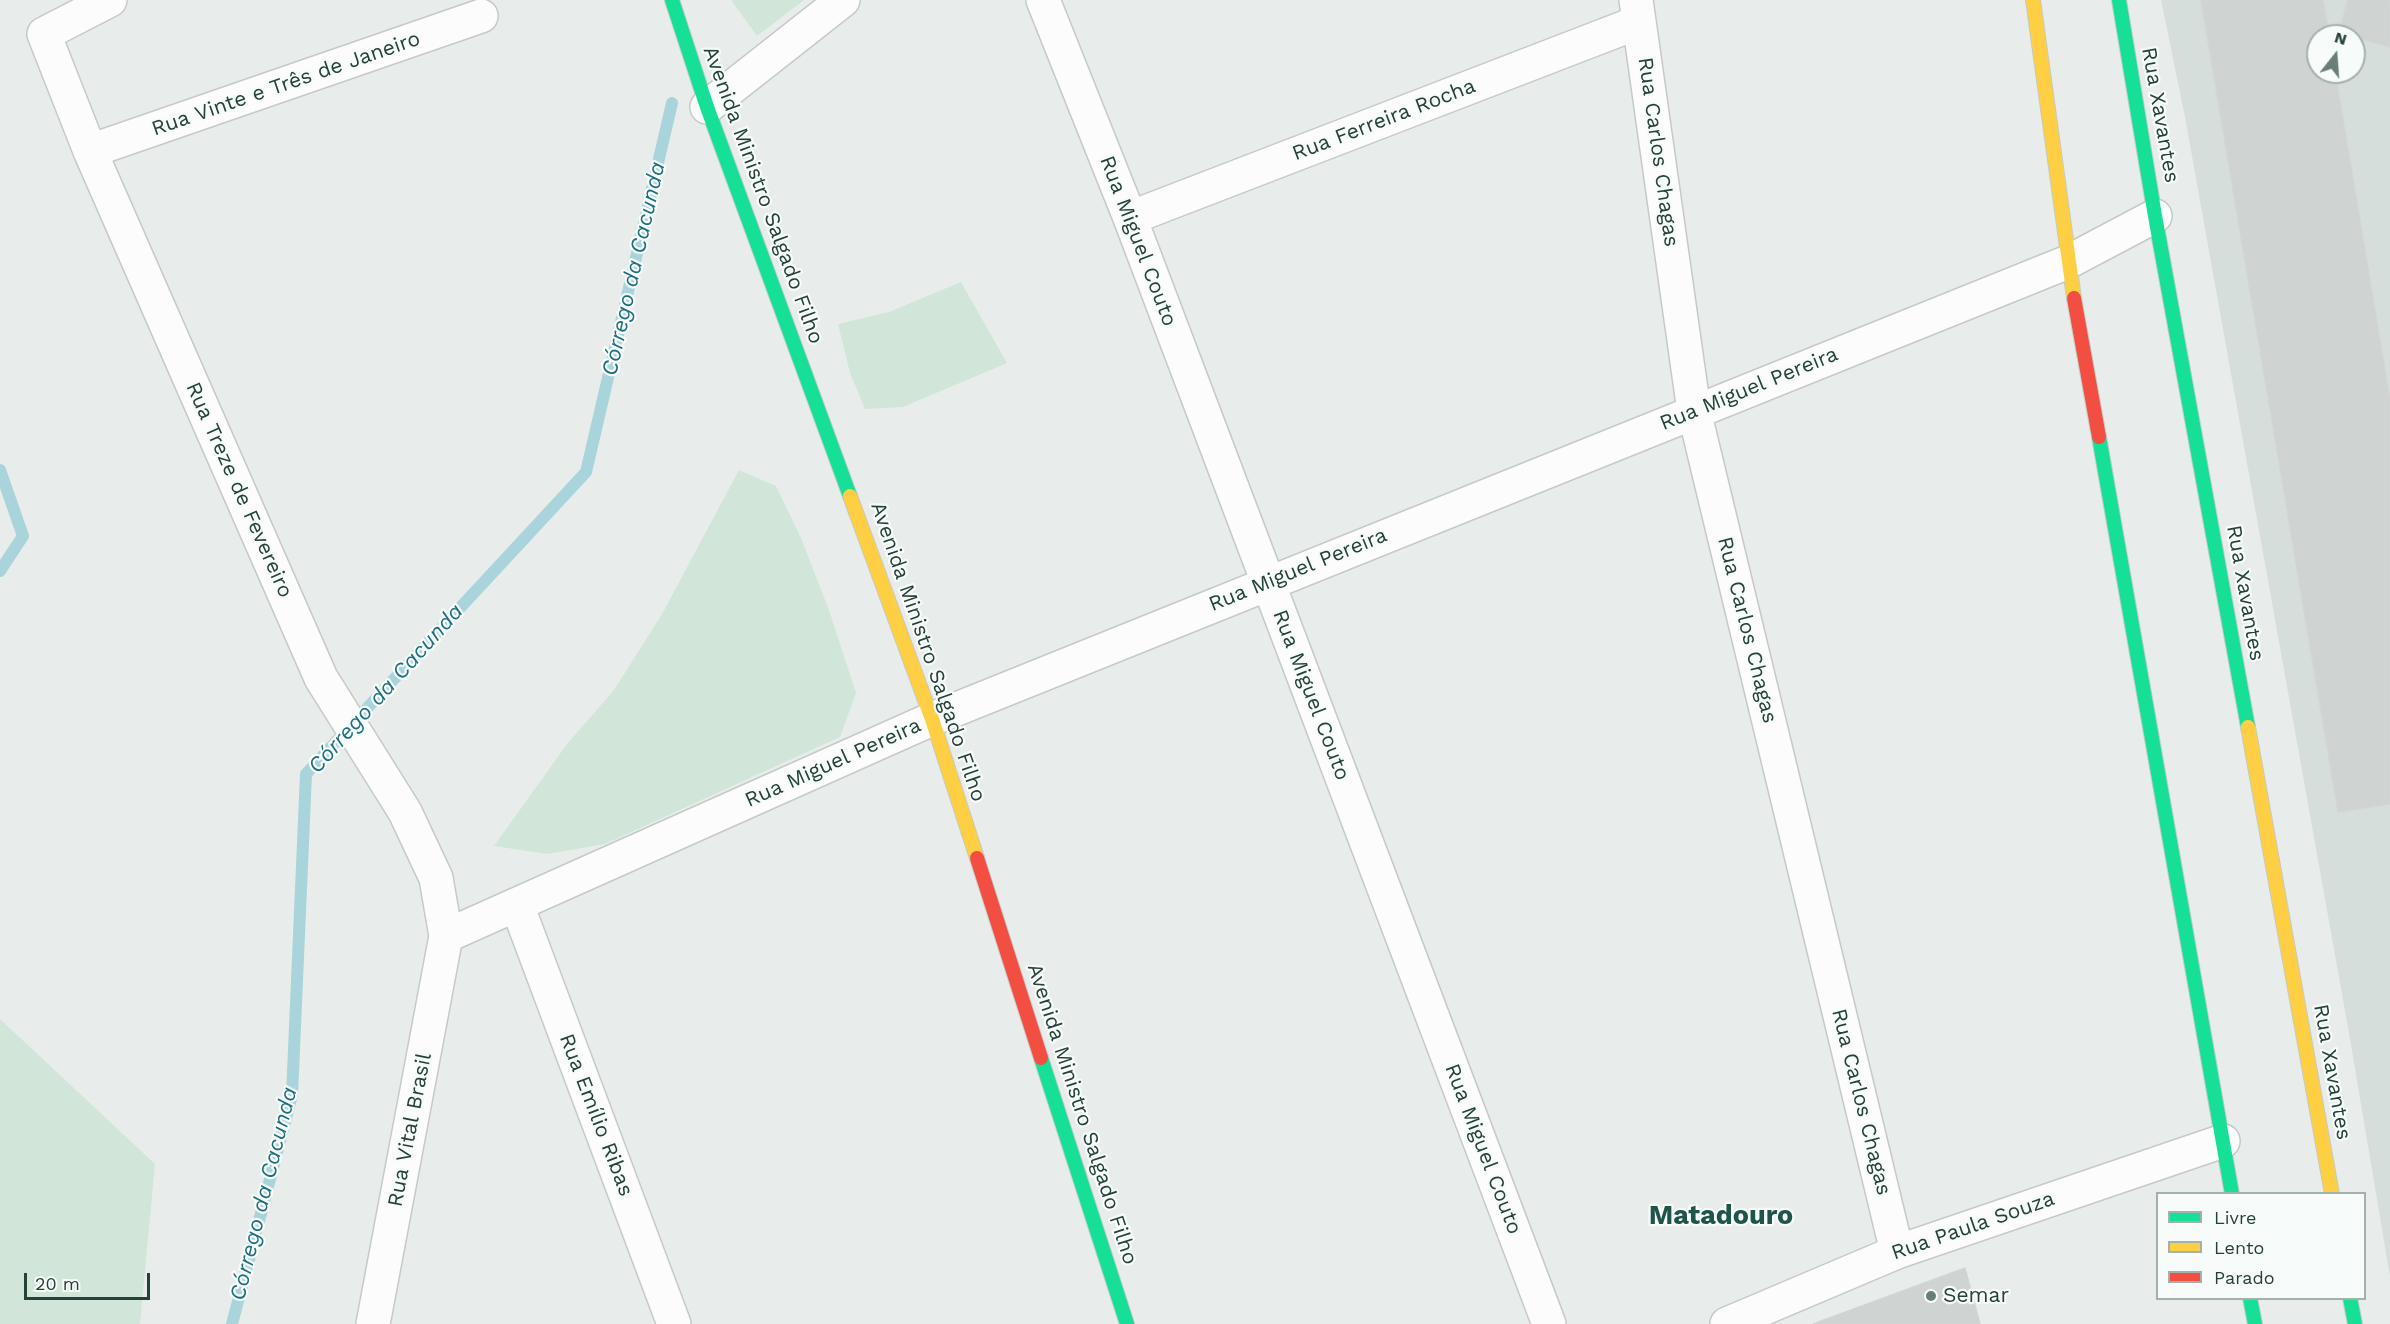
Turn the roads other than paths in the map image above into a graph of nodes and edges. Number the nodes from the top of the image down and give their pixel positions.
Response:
1 (110, 0) edge
2 (672, 0) edge
3 (843, 0) edge
4 (1043, 0) edge
5 (2033, 0) edge
6 (2119, 0) edge
7 (1638, 11) edge
8 (481, 16) dead end
9 (707, 106) junction
10 (90, 151) junction
11 (2155, 216) junction
12 (1130, 218) junction
13 (2068, 262) junction
14 (1694, 411) junction
15 (1269, 582) junction
16 (932, 719) junction
17 (517, 905) junction
18 (446, 936) junction
19 (2223, 1141) junction
20 (2232, 1192) edge
21 (2332, 1192) edge
22 (1897, 1252) junction
23 (2250, 1300) edge
24 (2350, 1300) edge
25 (373, 1324) edge
26 (674, 1324) edge
27 (1127, 1324) edge
28 (1550, 1324) edge
29 (1727, 1324) edge
30 (2255, 1324) edge
31 (2355, 1324) edge

1 - 10 street, Rua Treze de Fevereiro
2 - 9 street, Avenida Ministro Salgado Filho
3 - 9 street
4 - 12 street, Rua Miguel Couto
5 - 13 street
6 - 11 street, Rua Xavantes
7 - 12 street, Rua Ferreira Rocha
7 - 14 street, Rua Carlos Chagas
8 - 10 street, Rua Vinte e Três de Janeiro
9 - 16 street, Avenida Ministro Salgado Filho
10 - 18 street, Rua Treze de Fevereiro
11 - 13 street, Rua Miguel Pereira
11 - 21 street, Rua Xavantes
12 - 15 street, Rua Miguel Couto
13 - 14 street, Rua Miguel Pereira
13 - 19 street
14 - 15 street, Rua Miguel Pereira
14 - 22 street, Rua Carlos Chagas
15 - 16 street, Rua Miguel Pereira
15 - 28 street, Rua Miguel Couto
16 - 17 street, Rua Miguel Pereira
16 - 27 street, Avenida Ministro Salgado Filho
17 - 18 street, Rua Miguel Pereira
17 - 26 street, Rua Emílio Ribas
18 - 25 street, Rua Vital Brasil
19 - 20 street
19 - 22 street, Rua Paula Souza
22 - 29 street, Rua Paula Souza
23 - 30 street
24 - 31 street

